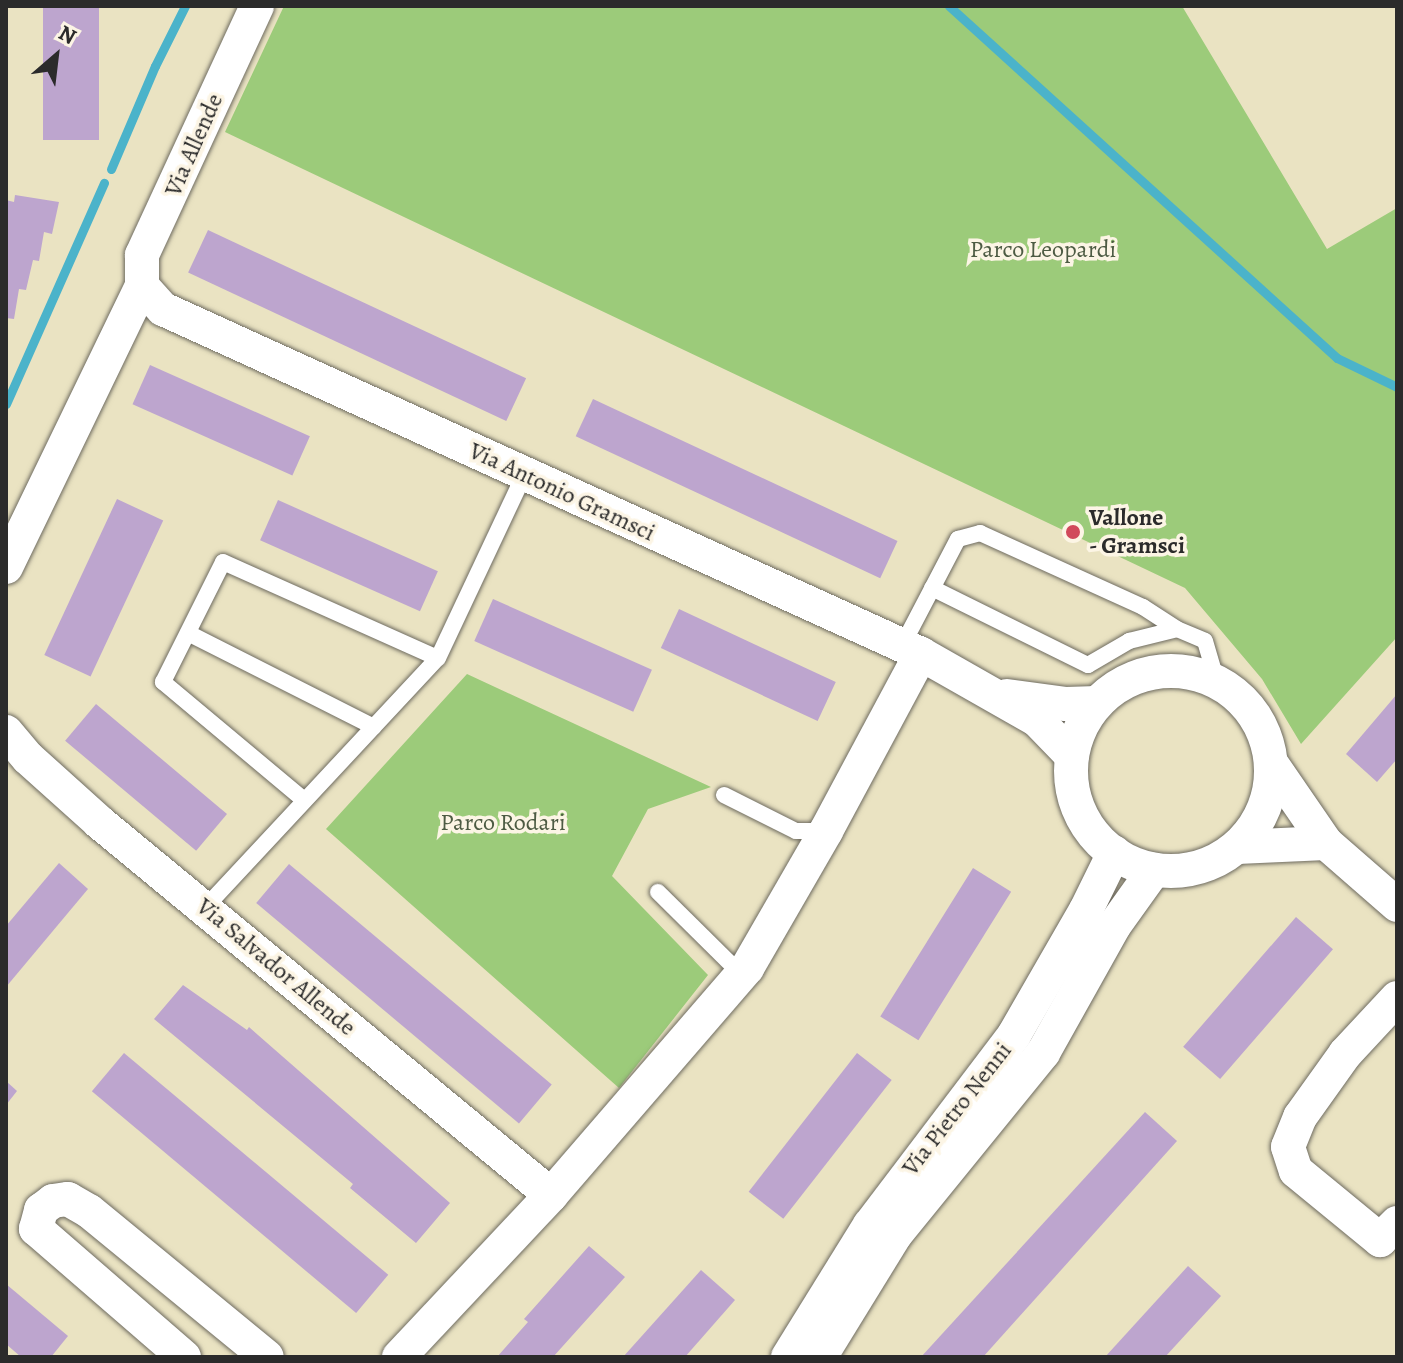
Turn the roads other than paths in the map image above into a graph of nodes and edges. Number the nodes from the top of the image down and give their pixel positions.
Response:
1 (257, 6) edge
2 (142, 286) junction
3 (524, 475) junction
4 (6, 567) edge
5 (932, 588) junction
6 (1177, 629) junction
7 (188, 633) junction
8 (912, 650) junction
9 (438, 658) junction
10 (1217, 682) junction
11 (986, 693) junction
12 (1097, 703) junction
13 (374, 727) junction
14 (6, 732) edge
15 (1072, 756) junction
16 (1271, 763) junction
17 (724, 795) dead end
18 (304, 800) junction
19 (826, 831) junction
20 (1326, 843) junction
21 (1237, 847) junction
22 (1114, 853) junction
23 (1154, 870) junction
24 (658, 892) dead end
25 (214, 898) dead end
26 (1397, 905) edge
27 (742, 975) junction
28 (1397, 998) edge
29 (551, 1195) junction
30 (1397, 1223) edge
31 (184, 1357) edge
32 (267, 1357) edge
33 (399, 1357) edge
34 (788, 1357) edge
35 (820, 1357) edge

1 - 2 street, Via Allende
2 - 3 street, Via Antonio Gramsci
2 - 4 street
3 - 8 street, Via Antonio Gramsci
3 - 9 lane
5 - 6 lane
5 - 6 lane
5 - 8 lane
6 - 10 lane
7 - 9 lane
7 - 13 lane
7 - 18 lane
8 - 11 street, Via Antonio Gramsci
8 - 19 street
9 - 13 lane
10 - 12 street
10 - 16 street
11 - 12 street, Via Antonio Gramsci
11 - 15 street, Via Antonio Gramsci
12 - 15 street
13 - 18 lane
14 - 29 street, Via Salvador Allende
15 - 22 street
16 - 20 street
16 - 21 street
17 - 19 lane
18 - 25 lane
19 - 27 street
20 - 21 street
20 - 26 street
21 - 23 street
22 - 23 street
22 - 34 street, Via Pietro Nenni
23 - 35 street, Via Pietro Nenni
24 - 27 lane
27 - 29 street
28 - 30 street
29 - 33 street
31 - 32 street

